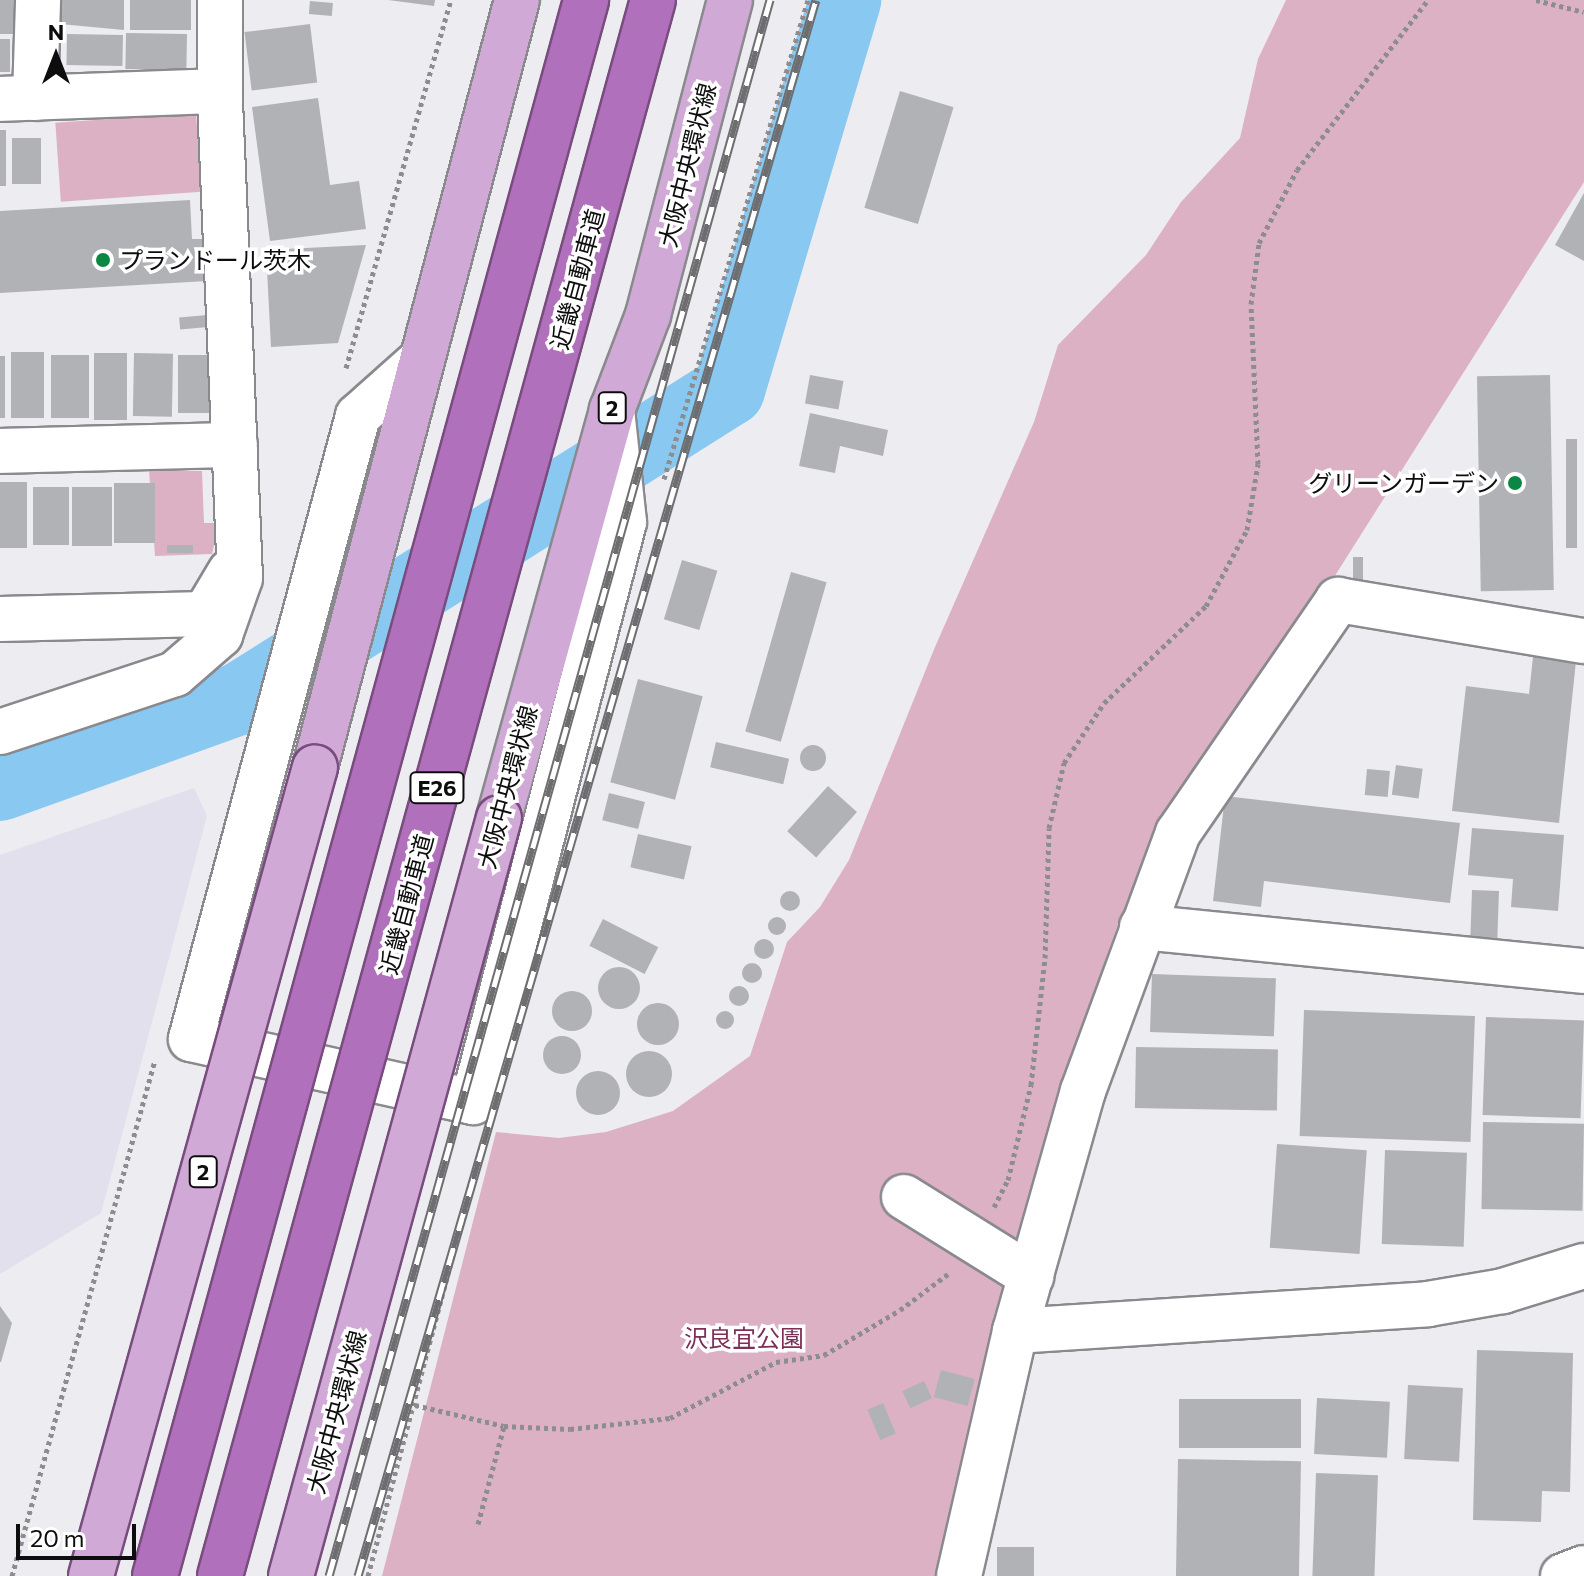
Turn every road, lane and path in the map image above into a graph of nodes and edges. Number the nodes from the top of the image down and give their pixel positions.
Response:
1 (38, 0) edge
2 (220, 0) edge
3 (517, 0) edge
4 (586, 0) edge
5 (653, 0) edge
6 (730, 0) edge
7 (755, 0) edge
8 (1428, 0) edge
9 (1536, 0) edge
10 (1584, 12) edge
11 (220, 91) junction
12 (18, 99) edge
13 (648, 315) junction
14 (422, 359) junction
15 (612, 410) junction
16 (235, 445) junction
17 (0, 451) edge
18 (240, 555) junction
19 (0, 619) edge
20 (1584, 641) edge
21 (0, 732) edge
22 (1142, 927) junction
23 (1584, 971) edge
24 (908, 1189) dead end
25 (977, 1240) junction
26 (1584, 1266) edge
27 (1031, 1276) junction
28 (1015, 1331) junction
29 (415, 1405) dead end
30 (504, 1426) junction
31 (478, 1524) dead end
32 (1584, 1568) edge
33 (91, 1576) edge
34 (155, 1576) edge
35 (220, 1576) edge
36 (291, 1576) edge
37 (959, 1576) edge
38 (1563, 1576) edge

1 - 12 street
2 - 11 street
3 - 14 main road, 2
4 - 34 highway, E26, bridge
5 - 35 highway, 近畿自動車道 / E26, bridge
6 - 13 main road, 大阪中央環状線 / 2
7 - 13 main road
8 - 25 path
9 - 10 path
11 - 12 street
11 - 16 street
13 - 15 main road, 大阪中央環状線 / 2
14 - 15 street
14 - 33 main road, 2, bridge
15 - 36 main road, 大阪中央環状線 / 2, bridge
16 - 17 street
16 - 18 street
18 - 19 street
18 - 21 street
20 - 22 street
22 - 23 street
22 - 27 street
24 - 25 street
25 - 27 street
25 - 30 path
26 - 28 street
27 - 28 street
28 - 37 street
29 - 30 path
30 - 31 path
32 - 38 street

